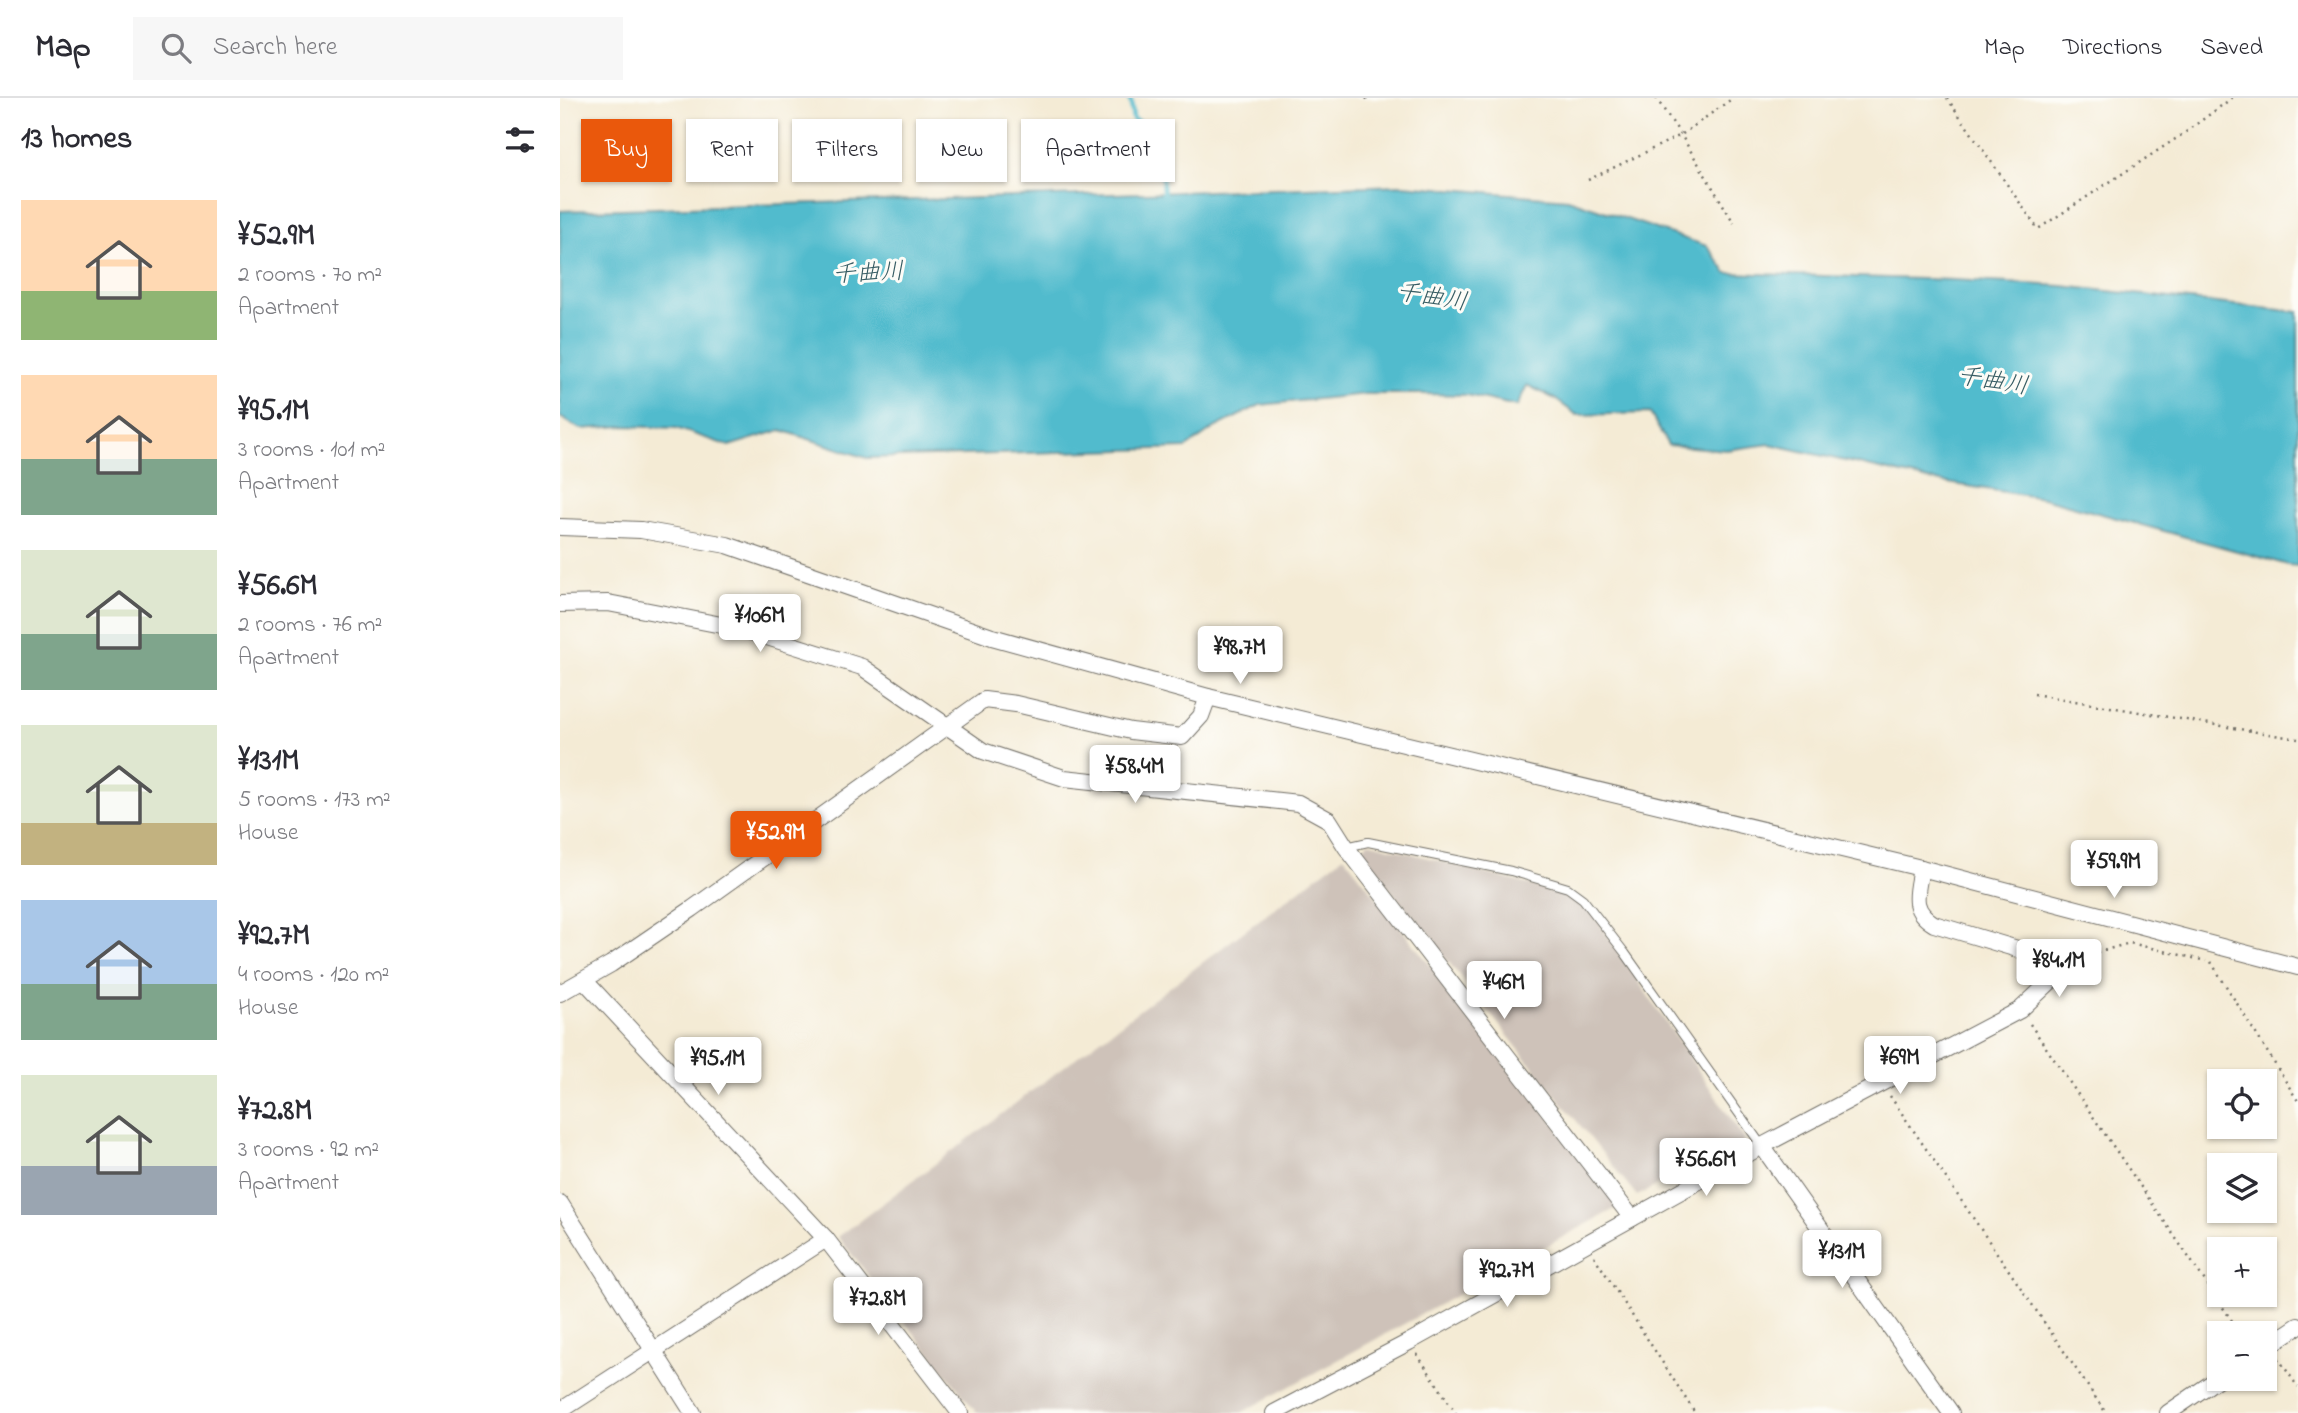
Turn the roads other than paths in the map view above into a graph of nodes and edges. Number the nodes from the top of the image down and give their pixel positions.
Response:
1 (560, 527) edge
2 (560, 604) edge
3 (1208, 697) junction
4 (946, 725) junction
5 (1346, 847) junction
6 (1921, 869) junction
7 (2298, 967) edge
8 (583, 980) junction
9 (560, 993) edge
10 (1762, 1146) junction
11 (560, 1203) edge
12 (1632, 1218) junction
13 (826, 1239) junction
14 (2298, 1326) edge
15 (2277, 1341) edge
16 (653, 1349) junction
17 (2207, 1386) edge
18 (560, 1411) edge
19 (693, 1413) edge
20 (960, 1413) edge
21 (1274, 1413) edge
22 (1951, 1413) edge
23 (2168, 1413) edge

1 - 3 street
2 - 4 street
3 - 4 street
3 - 6 street
4 - 5 street
4 - 8 street
5 - 10 lane
5 - 12 street
6 - 7 street
6 - 10 street
8 - 9 street
8 - 13 street
10 - 12 street
10 - 22 street
11 - 16 street
12 - 21 street
13 - 16 street
13 - 20 street
14 - 15 street
16 - 18 street
16 - 19 street
17 - 23 street

